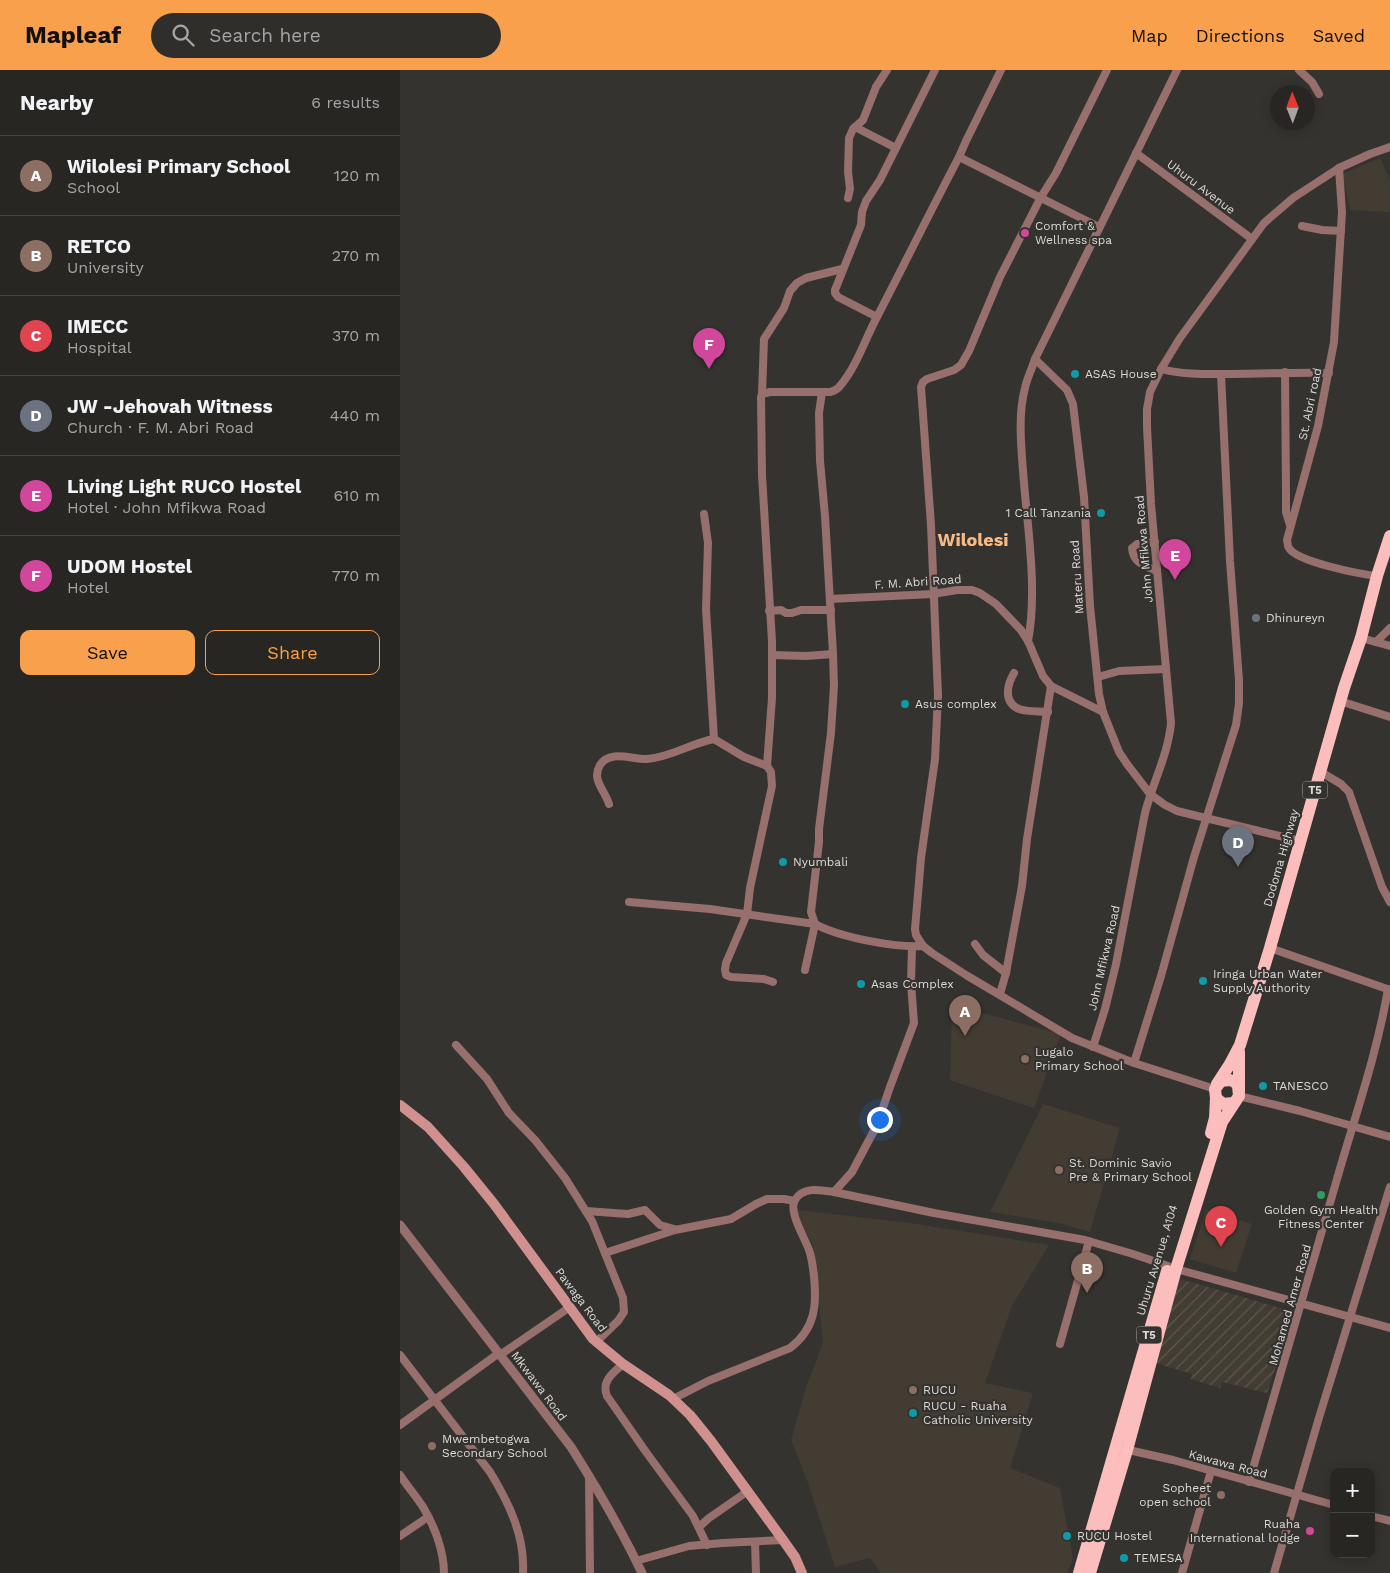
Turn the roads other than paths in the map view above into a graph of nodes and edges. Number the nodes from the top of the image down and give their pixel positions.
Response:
1 (887, 70) edge
2 (935, 70) edge
3 (1001, 70) edge
4 (1107, 70) edge
5 (1177, 70) edge
6 (1299, 70) edge
7 (1319, 94) dead end
8 (854, 127) junction
9 (1390, 147) edge
10 (896, 148) junction
11 (1136, 153) junction
12 (959, 157) junction
13 (1339, 168) junction
14 (1041, 197) junction
15 (848, 198) dead end
16 (1302, 226) dead end
17 (1100, 227) junction
18 (1341, 230) junction
19 (1252, 239) junction
20 (842, 269) junction
21 (877, 317) junction
22 (1035, 359) junction
23 (1161, 369) junction
24 (1285, 372) junction
25 (1329, 373) junction
26 (1221, 374) junction
27 (822, 392) junction
28 (762, 394) junction
29 (704, 514) dead end
30 (1290, 527) junction
31 (1390, 536) edge
32 (1155, 542) junction
33 (1157, 571) junction
34 (1377, 576) junction
35 (933, 594) junction
36 (830, 598) junction
37 (831, 610) junction
38 (769, 611) junction
39 (1390, 628) edge
40 (1361, 638) junction
41 (1028, 642) junction
42 (1376, 642) junction
43 (1390, 646) edge
44 (833, 654) junction
45 (772, 655) junction
46 (1166, 669) junction
47 (1014, 673) dead end
48 (1098, 677) junction
49 (1051, 686) junction
50 (1340, 701) junction
51 (1048, 712) junction
52 (1103, 712) junction
53 (1390, 717) edge
54 (714, 739) junction
55 (767, 766) junction
56 (1321, 772) junction
57 (1150, 794) junction
58 (609, 804) dead end
59 (1207, 819) junction
60 (1300, 841) junction
61 (629, 902) dead end
62 (1390, 902) edge
63 (747, 914) junction
64 (815, 924) junction
65 (975, 944) dead end
66 (923, 946) junction
67 (912, 947) junction
68 (1270, 948) junction
69 (805, 970) dead end
70 (1006, 973) junction
71 (773, 982) dead end
72 (1389, 989) edge
73 (1000, 994) junction
74 (456, 1045) dead end
75 (1240, 1045) junction
76 (1093, 1047) junction
77 (1134, 1063) junction
78 (1216, 1090) junction
79 (1237, 1096) junction
80 (400, 1105) edge
81 (1352, 1126) junction
82 (1390, 1137) edge
83 (1390, 1187) edge
84 (834, 1192) junction
85 (794, 1201) junction
86 (586, 1211) junction
87 (400, 1224) edge
88 (675, 1230) junction
89 (1089, 1241) junction
90 (604, 1253) junction
91 (1172, 1268) junction
92 (1302, 1303) junction
93 (570, 1306) junction
94 (1349, 1317) junction
95 (1390, 1328) edge
96 (596, 1342) junction
97 (1060, 1344) dead end
98 (500, 1354) junction
99 (400, 1356) edge
100 (623, 1364) junction
101 (434, 1399) junction
102 (673, 1399) junction
103 (400, 1425) edge
104 (1121, 1448) junction
105 (1211, 1471) junction
106 (589, 1476) junction
107 (401, 1478) edge
108 (1249, 1482) junction
109 (748, 1491) junction
110 (1297, 1495) junction
111 (1330, 1504) edge
112 (428, 1517) junction
113 (1375, 1517) edge
114 (1390, 1521) edge
115 (699, 1527) junction
116 (400, 1536) edge
117 (783, 1540) junction
118 (754, 1542) junction
119 (707, 1545) junction
120 (636, 1561) junction
121 (444, 1573) edge
122 (523, 1573) edge
123 (590, 1573) edge
124 (642, 1573) edge
125 (756, 1573) edge
126 (802, 1573) edge
127 (1079, 1573) edge
128 (1090, 1573) edge
129 (1182, 1573) edge
130 (1274, 1573) edge

1 - 8 street
2 - 10 street
3 - 12 street
4 - 14 street
5 - 11 street
6 - 7 street
8 - 10 street
8 - 15 street
9 - 13 street, John Mfikwa Road
10 - 20 street
11 - 17 street
11 - 19 street, Uhuru Avenue
12 - 14 street
12 - 21 street
13 - 18 street, St. Abri road
13 - 19 street, John Mfikwa Road
14 - 17 street
14 - 35 street
16 - 18 street
17 - 22 street
18 - 25 street, St. Abri road
19 - 23 street, John Mfikwa Road
20 - 21 street
20 - 28 street
21 - 27 street
22 - 41 street
22 - 48 street, Materu Road
23 - 26 street
23 - 32 street, John Mfikwa Road
24 - 25 street
24 - 26 street
24 - 30 street
25 - 30 street, St. Abri road
26 - 59 street
27 - 28 street
27 - 36 street
28 - 38 street
29 - 54 street
30 - 34 street, St. Abri road
31 - 34 highway, Dodoma Highway / T5
32 - 33 street, John Mfikwa Road
32 - 33 street
33 - 46 street, John Mfikwa Road
34 - 40 highway, Dodoma Highway / T5
35 - 36 street, F. M. Abri Road
35 - 41 street, F. M. Abri Road
35 - 66 street
36 - 37 street
37 - 38 street
37 - 44 street
38 - 45 street
39 - 42 street
40 - 42 street
40 - 50 highway, Dodoma Highway / T5
41 - 49 street, F. M. Abri Road
42 - 43 street
44 - 45 street
44 - 64 street
45 - 55 street
46 - 48 street
46 - 57 street, John Mfikwa Road
47 - 51 street
48 - 52 street, Materu Road
49 - 51 street
49 - 52 street
50 - 53 street
50 - 56 highway, Dodoma Highway / T5
51 - 70 street
52 - 57 street, Materu Road
54 - 55 street
54 - 58 street
55 - 63 street
56 - 60 highway, Dodoma Highway / T5
56 - 62 street
57 - 59 street
57 - 76 street, John Mfikwa Road
59 - 60 street
59 - 77 street
60 - 68 highway, Dodoma Highway / T5
61 - 63 street
63 - 64 street
63 - 71 street
64 - 67 street
64 - 69 street
65 - 70 street
66 - 67 street
66 - 73 street
67 - 84 street
68 - 72 street
68 - 75 highway, Dodoma Highway / T5
70 - 73 street
72 - 81 street, Mohamed Amer Road
73 - 76 street
74 - 86 street
75 - 78 highway, T5
75 - 79 highway, T5
76 - 77 street
77 - 78 street
78 - 79 highway
78 - 79 highway
78 - 91 highway, Uhuru Avenue, A104 / T5
79 - 81 street
79 - 91 highway, Uhuru Avenue, A104 / T5
80 - 93 main road, Pawaga Road
81 - 82 street
81 - 92 street, Mohamed Amer Road
83 - 94 street
84 - 85 street
84 - 89 street
85 - 88 street
85 - 102 street
86 - 88 street
86 - 90 street
87 - 98 street, Mkwawa Road
88 - 90 street
89 - 91 street
89 - 97 street
90 - 96 street
91 - 92 street
91 - 104 highway, Uhuru Avenue, A104 / T5
92 - 94 street
92 - 108 street, Mohamed Amer Road
93 - 96 main road, Pawaga Road
93 - 98 street
94 - 95 street
94 - 110 street
96 - 100 main road, Pawaga Road
98 - 101 street
98 - 106 street, Mkwawa Road
99 - 101 street
100 - 102 main road, Pawaga Road
100 - 115 street
101 - 103 street
101 - 122 street
102 - 109 main road, Pawaga Road
104 - 105 street, Kawawa Road
104 - 127 highway, Uhuru Avenue, A104 / T5
104 - 128 highway, Uhuru Avenue, A104 / T5
105 - 108 street, Kawawa Road
105 - 129 street
106 - 120 street, Mkwawa Road
106 - 123 street
107 - 112 street
108 - 110 street, Kawawa Road
109 - 115 street
109 - 117 main road, Pawaga Road
110 - 111 street, Kawawa Road
110 - 130 street
112 - 116 street
112 - 121 street
113 - 114 street
115 - 119 street
117 - 118 street
117 - 126 main road, Pawaga Road
118 - 119 street
118 - 125 street
119 - 120 street
120 - 124 street, Mkwawa Road

